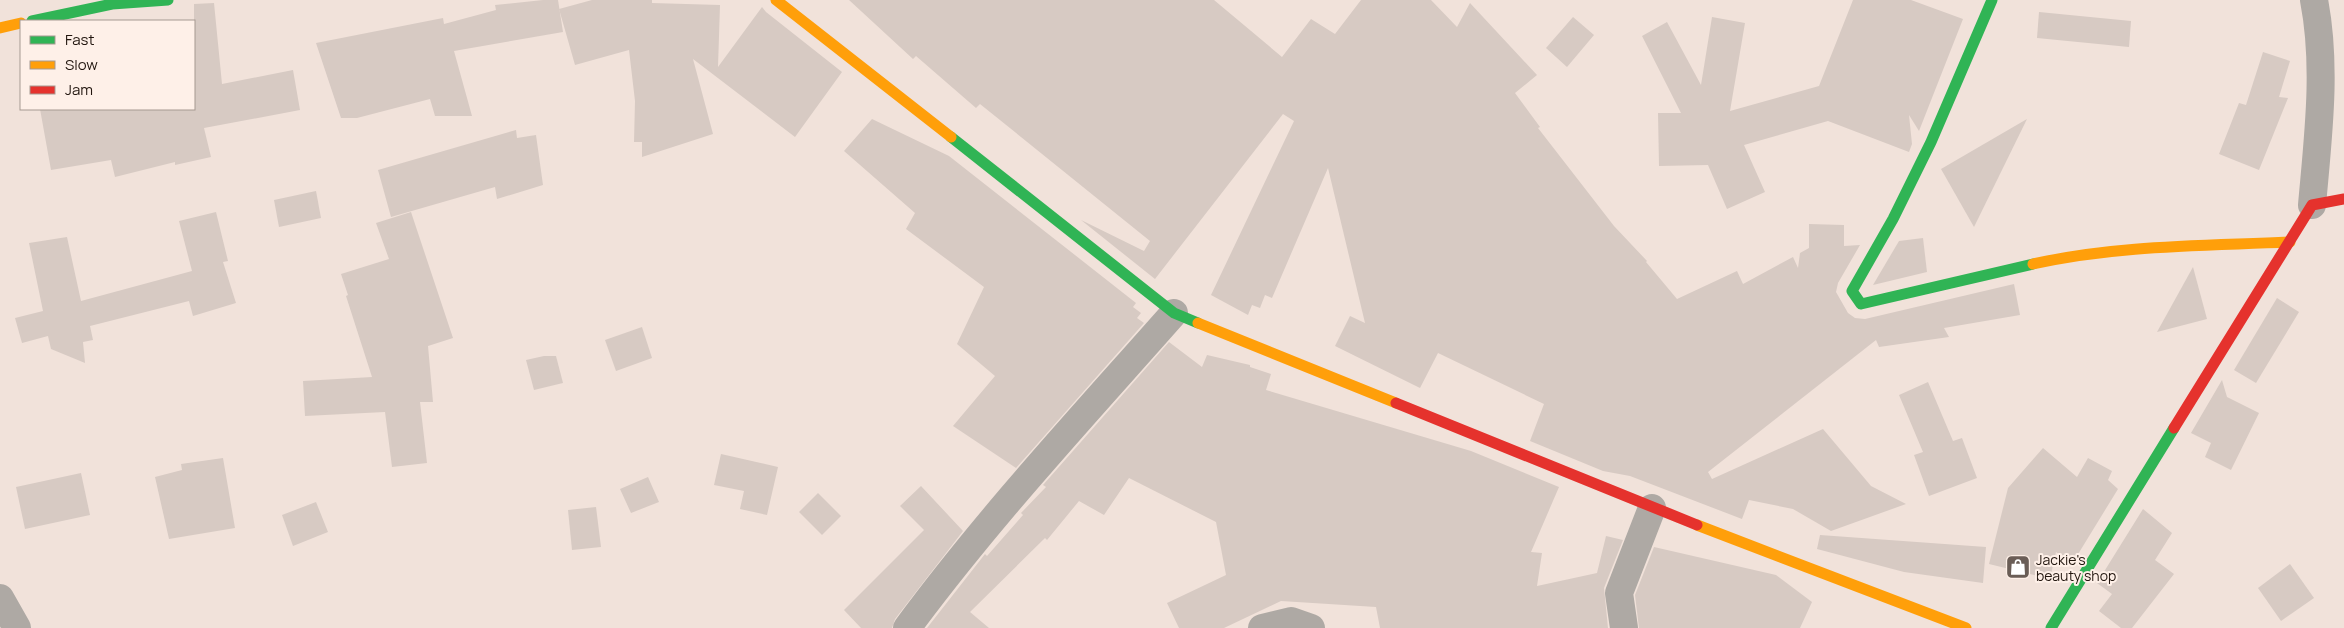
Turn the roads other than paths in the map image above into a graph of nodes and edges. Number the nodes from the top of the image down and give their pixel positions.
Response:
1 (168, 0) edge
2 (776, 0) edge
3 (1992, 0) edge
4 (2314, 0) edge
5 (111, 2) edge
6 (36, 20) edge
7 (20, 24) edge
8 (0, 28) edge
9 (2344, 198) edge
10 (2312, 205) junction
11 (2290, 242) junction
12 (1174, 313) junction
13 (1652, 508) junction
14 (0, 598) edge
15 (18, 628) edge
16 (907, 628) edge
17 (1262, 628) edge
18 (1311, 628) edge
19 (1624, 628) edge
20 (1966, 628) edge
21 (2052, 628) edge

1 - 5 street
2 - 12 street
3 - 11 street
4 - 10 street
5 - 6 street
7 - 8 street
9 - 10 street
10 - 11 street
11 - 21 street
12 - 13 street
12 - 16 street
13 - 19 street
13 - 20 street
14 - 15 street
17 - 18 street

